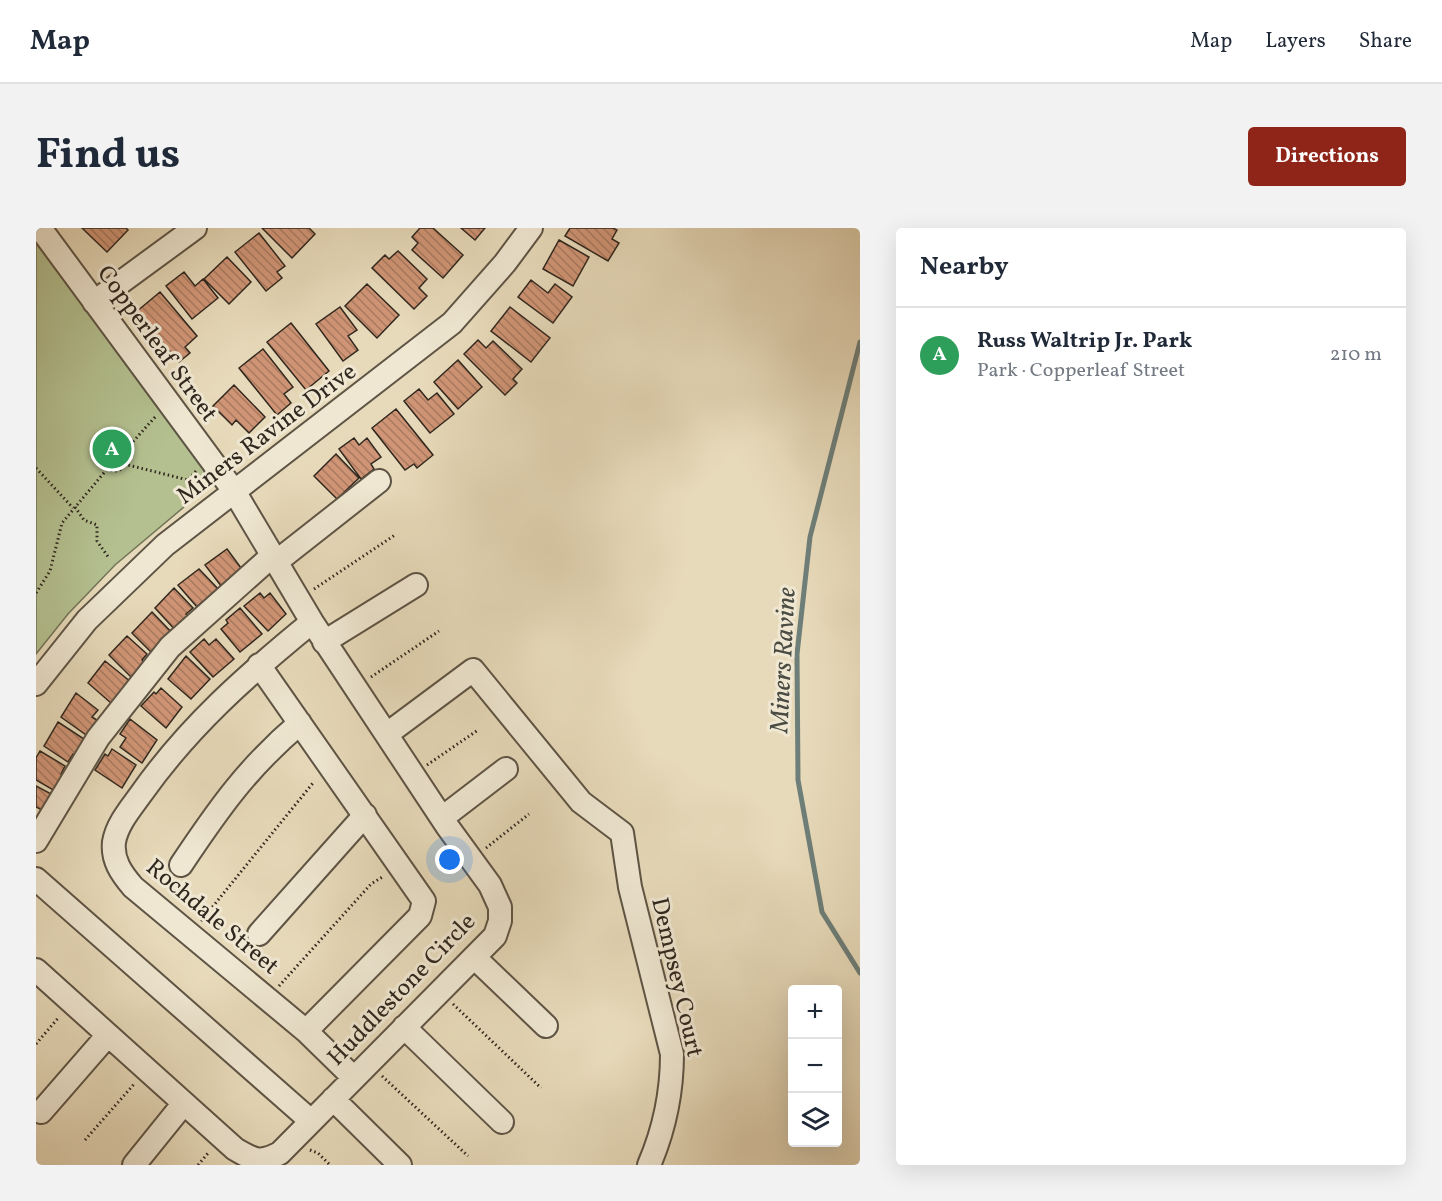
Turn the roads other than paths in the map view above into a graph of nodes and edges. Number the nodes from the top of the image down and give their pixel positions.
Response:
1 (40, 228) edge
2 (195, 228) edge
3 (531, 228) edge
4 (94, 302) junction
5 (379, 481) dead end
6 (234, 491) junction
7 (274, 559) junction
8 (416, 585) dead end
9 (312, 622) junction
10 (324, 642) junction
11 (259, 665) junction
12 (36, 684) edge
13 (300, 723) junction
14 (387, 734) junction
15 (506, 769) dead end
16 (365, 815) junction
17 (441, 818) junction
18 (36, 841) edge
19 (182, 865) dead end
20 (36, 879) edge
21 (260, 934) dead end
22 (474, 957) junction
23 (36, 970) edge
24 (546, 1026) dead end
25 (404, 1028) junction
26 (306, 1031) junction
27 (108, 1035) junction
28 (361, 1071) junction
29 (333, 1100) junction
30 (184, 1103) junction
31 (41, 1112) dead end
32 (311, 1121) junction
33 (502, 1122) dead end
34 (266, 1163) edge
35 (134, 1165) edge
36 (400, 1165) edge
37 (649, 1165) edge

1 - 4 street, Copperleaf Street
2 - 4 street
3 - 6 street, Miners Ravine Drive
4 - 6 street, Copperleaf Street
5 - 7 street
6 - 7 street, Huddlestone Circle
6 - 12 street, Miners Ravine Drive
7 - 9 street, Huddlestone Circle
7 - 18 street
8 - 10 street
9 - 10 street, Huddlestone Circle
9 - 11 street, Rochdale Street
10 - 14 street, Huddlestone Circle
11 - 13 street
11 - 26 street, Rochdale Street
13 - 16 street
13 - 19 street
14 - 17 street, Huddlestone Circle
14 - 37 street, Dempsey Court
15 - 17 street
16 - 21 street
16 - 26 street
17 - 22 street, Huddlestone Circle
20 - 32 street
22 - 24 street
22 - 25 street, Huddlestone Circle
23 - 27 street, Huddlestone Circle
25 - 28 street, Huddlestone Circle
25 - 33 street
26 - 28 street, Rochdale Street
27 - 30 street, Huddlestone Circle
27 - 31 street
28 - 29 street, Huddlestone Circle
29 - 32 street, Huddlestone Circle
29 - 36 street
30 - 34 street, Huddlestone Circle
30 - 35 street
32 - 34 street, Huddlestone Circle

